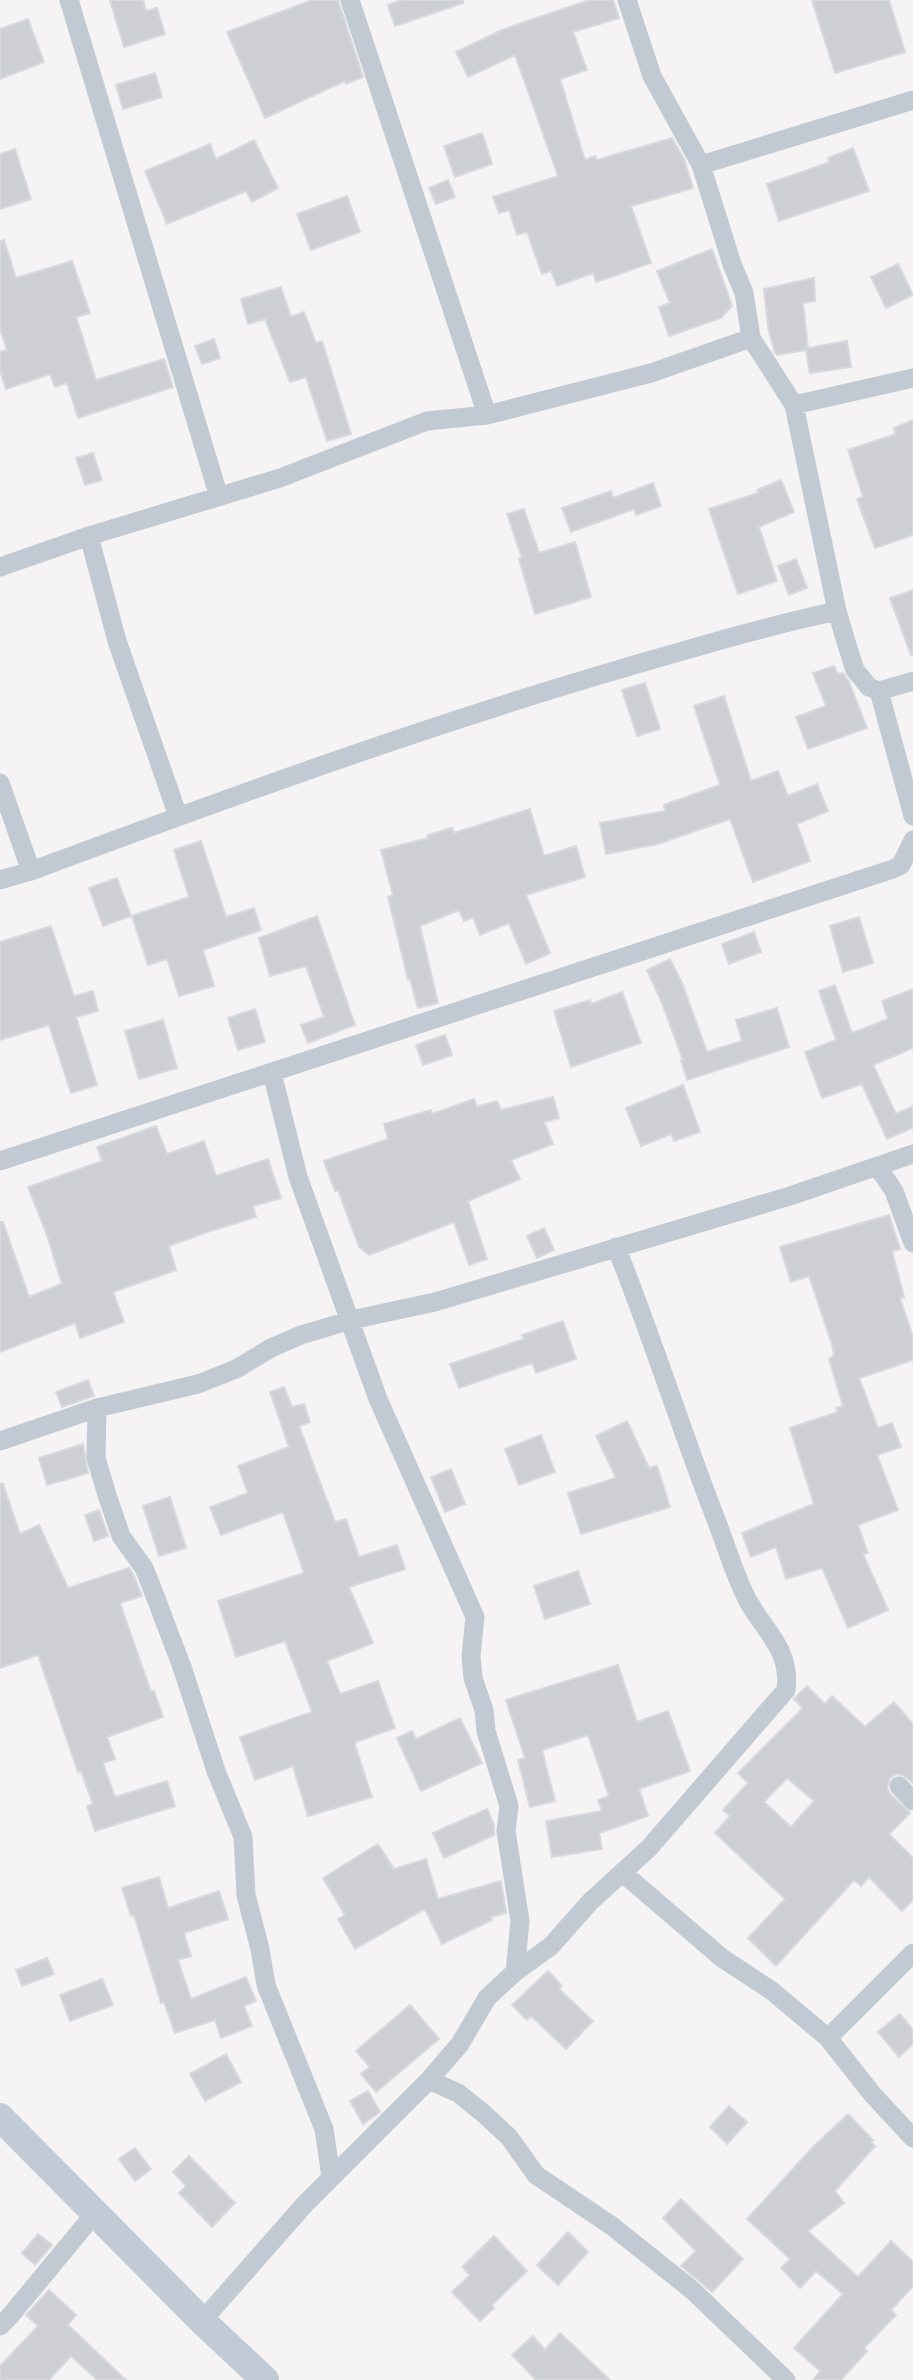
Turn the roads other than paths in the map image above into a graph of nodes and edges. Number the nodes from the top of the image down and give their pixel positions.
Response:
1 (69, 0) edge
2 (350, 0) edge
3 (627, 0) edge
4 (913, 100) edge
5 (701, 165) junction
6 (751, 338) junction
7 (913, 377) edge
8 (794, 405) junction
9 (487, 415) junction
10 (219, 496) junction
11 (89, 536) junction
12 (0, 568) edge
13 (837, 611) junction
14 (913, 681) edge
15 (879, 691) junction
16 (0, 783) edge
17 (178, 816) junction
18 (913, 816) edge
19 (913, 840) edge
20 (31, 871) junction
21 (0, 880) edge
22 (272, 1073) junction
23 (913, 1154) edge
24 (0, 1161) edge
25 (877, 1166) junction
26 (913, 1243) edge
27 (616, 1247) junction
28 (351, 1320) junction
29 (97, 1408) junction
30 (0, 1441) edge
31 (899, 1786) dead end
32 (913, 1801) edge
33 (624, 1874) junction
34 (913, 1953) edge
35 (515, 1972) junction
36 (828, 2038) junction
37 (429, 2080) junction
38 (0, 2117) edge
39 (913, 2138) edge
40 (331, 2177) junction
41 (96, 2212) junction
42 (202, 2321) junction
43 (0, 2326) edge
44 (265, 2380) edge
45 (786, 2380) edge

1 - 10 street
2 - 9 street
3 - 5 street
4 - 5 street
5 - 6 street
6 - 8 street
6 - 9 street
7 - 8 street
8 - 13 street
9 - 10 street
10 - 11 street
11 - 12 street
11 - 17 street
13 - 15 street
13 - 17 street
14 - 15 street
15 - 18 street
16 - 20 street
17 - 20 street
19 - 22 street
20 - 21 street
22 - 24 street
22 - 28 street
23 - 25 street
25 - 26 street
25 - 27 street
27 - 28 street
27 - 33 street
28 - 29 street
28 - 35 street
29 - 30 street
29 - 40 street
31 - 32 street
33 - 35 street
33 - 36 street
34 - 36 street
35 - 37 street
36 - 39 street
37 - 40 street
37 - 45 street
38 - 41 main road
40 - 42 street
41 - 42 main road
41 - 43 street
42 - 44 main road

